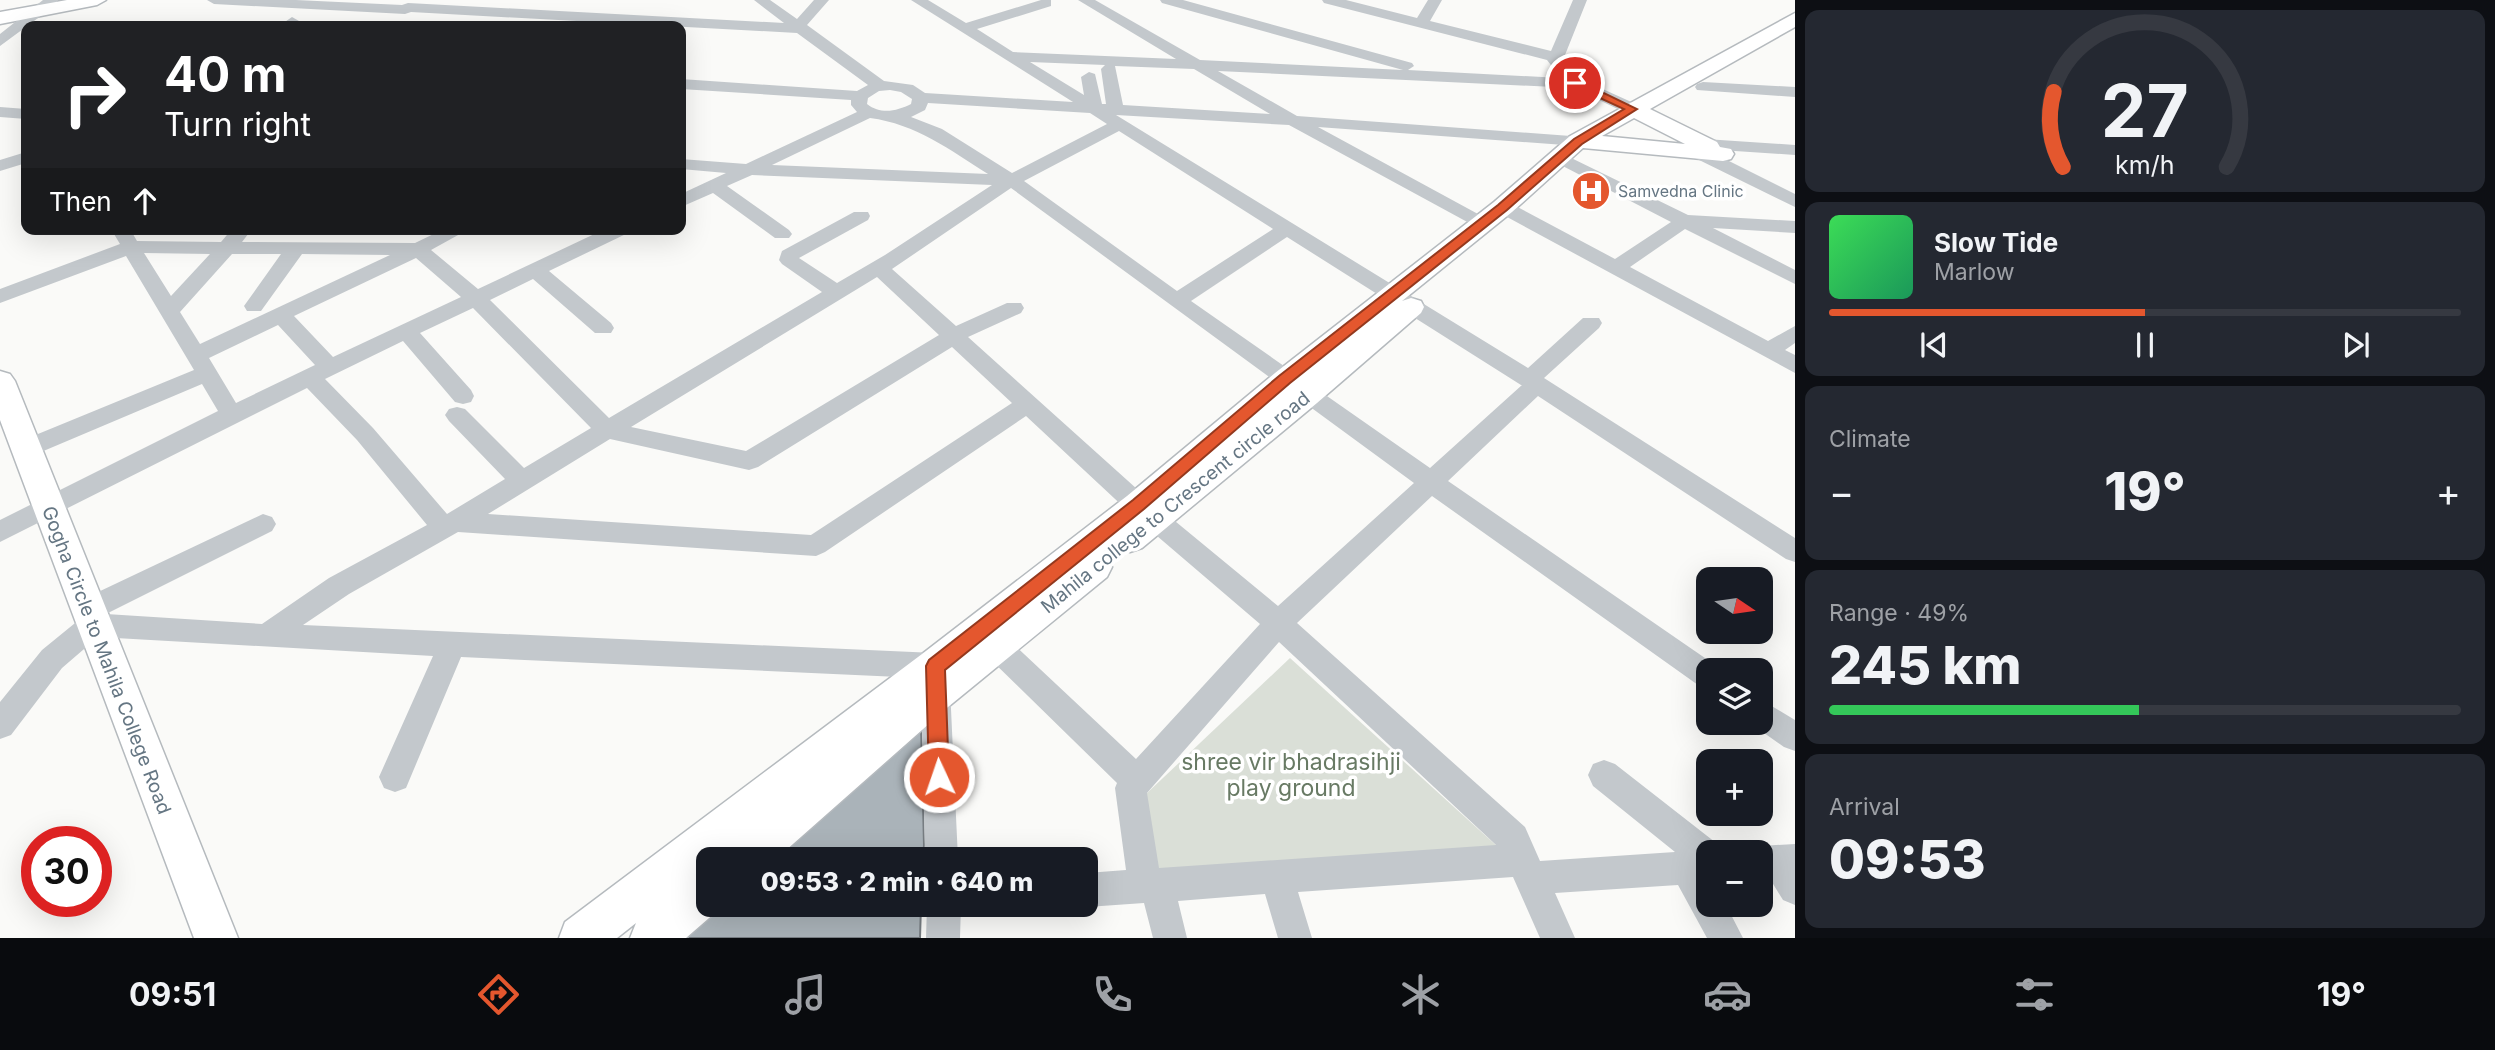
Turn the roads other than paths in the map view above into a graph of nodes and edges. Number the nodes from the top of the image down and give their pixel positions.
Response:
1 (74, 0) edge
2 (97, 0) edge
3 (214, 0) edge
4 (761, 0) edge
5 (822, 0) edge
6 (918, 0) edge
7 (1085, 0) edge
8 (1167, 0) edge
9 (1329, 0) edge
10 (1435, 0) edge
11 (1580, 0) edge
12 (1046, 3) dead end
13 (1202, 4) edge
14 (1367, 4) edge
15 (47, 5) edge
16 (409, 6) edge
17 (0, 15) edge
18 (1795, 19) edge
19 (27, 21) edge
20 (394, 21) edge
21 (1421, 23) junction
22 (21, 25) edge
23 (801, 27) junction
24 (965, 29) junction
25 (1795, 33) edge
26 (0, 42) edge
27 (21, 44) edge
28 (1010, 56) junction
29 (1556, 57) junction
30 (1195, 64) junction
31 (1109, 69) dead end
32 (1088, 77) dead end
33 (1451, 78) junction
34 (1575, 83) junction
35 (686, 84) edge
36 (1703, 87) junction
37 (1795, 92) edge
38 (866, 98) junction
39 (918, 105) junction
40 (1092, 108) junction
41 (0, 112) edge
42 (1641, 113) junction
43 (21, 114) edge
44 (898, 117) junction
45 (1116, 117) junction
46 (1292, 120) junction
47 (936, 133) junction
48 (1795, 149) edge
49 (1709, 150) junction
50 (1581, 153) junction
51 (1795, 158) edge
52 (21, 160) edge
53 (686, 164) edge
54 (0, 166) edge
55 (746, 169) junction
56 (1011, 180) junction
57 (714, 185) junction
58 (1795, 191) edge
59 (686, 199) edge
60 (1795, 201) edge
61 (861, 216) dead end
62 (1501, 216) junction
63 (1685, 220) junction
64 (1795, 227) edge
65 (1286, 229) junction
66 (782, 234) dead end
67 (238, 235) edge
68 (447, 235) edge
69 (608, 235) edge
70 (130, 241) edge
71 (227, 248) junction
72 (296, 248) junction
73 (416, 249) junction
74 (890, 260) junction
75 (1616, 268) junction
76 (535, 270) junction
77 (1795, 278) edge
78 (836, 292) junction
79 (0, 296) edge
80 (476, 298) junction
81 (1403, 301) junction
82 (1177, 302) junction
83 (254, 306) dead end
84 (1014, 308) dead end
85 (170, 310) junction
86 (280, 314) junction
87 (1591, 323) dead end
88 (603, 328) dead end
89 (406, 331) junction
90 (1795, 333) edge
91 (953, 336) junction
92 (1769, 351) junction
93 (202, 364) junction
94 (1795, 365) edge
95 (320, 372) junction
96 (0, 381) edge
97 (1533, 382) junction
98 (1296, 388) junction
99 (1028, 404) junction
100 (232, 415) junction
101 (607, 430) junction
102 (25, 449) junction
103 (522, 481) junction
104 (1432, 483) junction
105 (47, 509) junction
106 (1147, 512) junction
107 (263, 524) dead end
108 (449, 525) junction
109 (0, 532) edge
110 (1795, 551) edge
111 (90, 618) junction
112 (1278, 623) junction
113 (266, 636) junction
114 (452, 644) junction
115 (996, 646) junction
116 (1696, 668) edge
117 (935, 681) junction
118 (1773, 722) edge
119 (0, 725) edge
120 (1795, 737) edge
121 (1604, 775) dead end
122 (395, 777) dead end
123 (1137, 781) junction
124 (757, 847) edge
125 (942, 847) edge
126 (1696, 860) edge
127 (1696, 865) edge
128 (1527, 869) junction
129 (1277, 877) junction
130 (1151, 886) junction
131 (1098, 889) edge
132 (696, 900) edge
133 (944, 917) edge
134 (1719, 917) edge
135 (216, 938) edge
136 (581, 938) edge
137 (652, 938) edge
138 (943, 938) edge
139 (1170, 938) edge
140 (1295, 938) edge
141 (1558, 938) edge
142 (1726, 938) edge

1 - 15 main road
2 - 15 main road
3 - 16 street
4 - 23 street
5 - 23 street
6 - 24 street
7 - 30 street
8 - 13 street
9 - 14 street
10 - 21 street
11 - 29 street
12 - 24 street
13 - 33 street
14 - 21 street
15 - 17 main road
15 - 19 street
16 - 20 street
16 - 23 street
18 - 42 main road
21 - 29 street
22 - 26 street
23 - 38 street
24 - 28 street
25 - 36 main road
26 - 27 street
28 - 30 street
28 - 40 street
29 - 34 street
30 - 33 street
30 - 46 street
31 - 45 street
32 - 40 street
33 - 34 street
34 - 42 street
35 - 38 street
36 - 37 street
36 - 42 main road
38 - 39 street
38 - 44 street
38 - 55 street
39 - 40 street
39 - 44 street
39 - 47 street
40 - 45 street
41 - 43 street
42 - 49 main road
42 - 50 main road, Mahila college to Crescent circle road
44 - 47 street
45 - 46 street
45 - 56 street
45 - 65 street
46 - 50 street
46 - 62 street
47 - 56 street
48 - 49 street
49 - 50 main road
49 - 51 street
49 - 58 street
49 - 60 street
50 - 62 main road, Mahila college to Crescent circle road
50 - 63 street
52 - 54 street
53 - 55 street
55 - 56 street
55 - 57 street
56 - 74 street
56 - 82 street
57 - 59 street
57 - 66 street
61 - 78 street
62 - 75 street
62 - 81 main road, Mahila college to Crescent circle road
63 - 64 street
63 - 75 street
63 - 77 street
65 - 81 street
65 - 82 street
67 - 71 street
68 - 73 street
69 - 76 street
70 - 71 street
70 - 79 street
70 - 85 street
71 - 72 street
71 - 85 street
72 - 73 street
72 - 83 street
73 - 80 street
73 - 86 street
74 - 78 street
74 - 91 street
75 - 92 street
76 - 80 street
76 - 88 street
78 - 101 street
80 - 89 street
80 - 101 street
81 - 97 street
81 - 98 main road, Mahila college to Crescent circle road
82 - 98 street
84 - 91 street
85 - 93 street
86 - 93 street
86 - 95 street
87 - 97 street
89 - 95 street
89 - 103 street
90 - 92 street
91 - 99 street
91 - 101 street
92 - 94 street
93 - 100 street
93 - 102 street
95 - 100 street
95 - 108 street
96 - 102 main road, Gogha Circle to Mahila College Road
97 - 104 street
97 - 110 street
98 - 104 street
98 - 106 main road, Mahila college to Crescent circle road
99 - 106 street
99 - 108 street
100 - 105 street
101 - 103 street
102 - 105 main road, Gogha Circle to Mahila College Road
103 - 108 street
104 - 112 street
104 - 116 street
105 - 109 street
105 - 111 main road, Gogha Circle to Mahila College Road
106 - 112 street
106 - 115 main road, Mahila college to Crescent circle road
106 - 117 main road, Mahila college to Crescent circle road
107 - 111 street
108 - 113 street
111 - 113 street
111 - 119 street
111 - 135 main road, Gogha Circle to Mahila College Road
112 - 123 street
112 - 128 street
113 - 114 street
114 - 117 street
114 - 122 street
115 - 117 main road, Mahila college to Crescent circle road
115 - 123 street
117 - 124 main road, Mahila college to Crescent circle road
117 - 125 street
117 - 136 main road, Mahila college to Crescent circle road
118 - 120 street
121 - 126 street
123 - 130 street
127 - 128 street
128 - 129 street
128 - 141 street
129 - 130 street
129 - 140 street
130 - 131 street
130 - 139 street
132 - 137 main road
133 - 138 street
134 - 142 street

